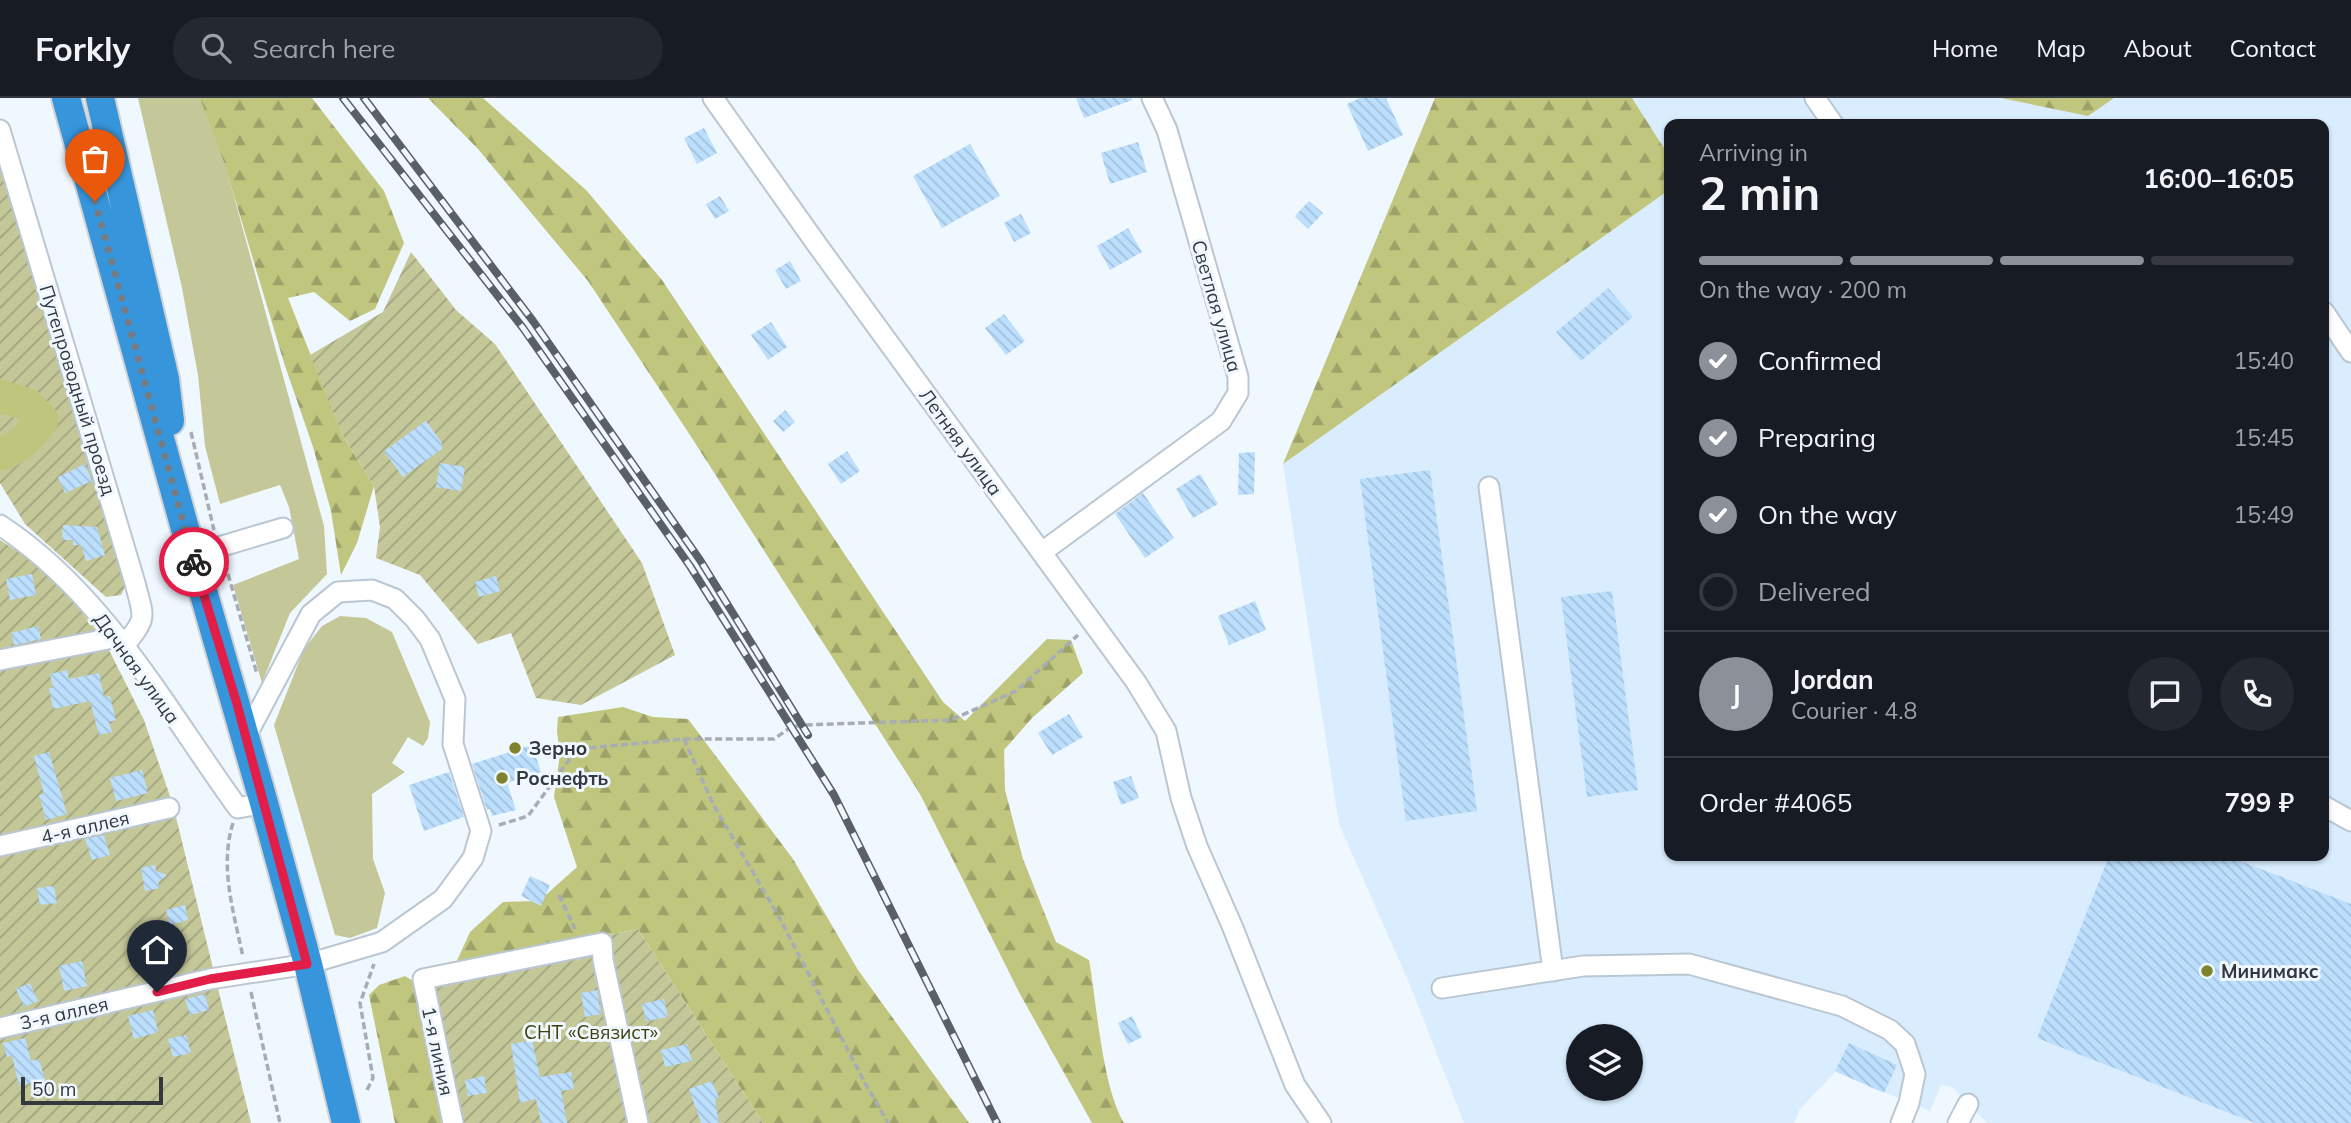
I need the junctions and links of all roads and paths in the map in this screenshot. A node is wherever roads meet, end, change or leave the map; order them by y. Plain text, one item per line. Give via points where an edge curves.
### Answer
1 (66, 98) edge
2 (100, 98) edge
3 (713, 98) edge
4 (1153, 98) edge
5 (1815, 98) edge
6 (1830, 119) edge
7 (0, 130) edge
8 (2329, 319) edge
9 (2351, 352) edge
10 (190, 428) dead end
11 (1489, 487) dead end
12 (184, 524) junction
13 (0, 525) edge
14 (284, 528) dead end
15 (205, 551) junction
16 (1042, 552) junction
17 (1092, 621) junction
18 (121, 641) junction
19 (0, 660) edge
20 (265, 700) junction
21 (246, 736) junction
22 (684, 739) junction
23 (264, 803) junction
24 (169, 808) dead end
25 (2329, 809) edge
26 (520, 818) dead end
27 (2351, 821) edge
28 (0, 846) edge
29 (559, 895) dead end
30 (382, 942) junction
31 (592, 945) junction
32 (307, 964) junction
33 (1553, 971) junction
34 (1442, 988) dead end
35 (0, 1028) edge
36 (367, 1090) dead end
37 (1968, 1104) dead end
38 (346, 1123) edge
39 (453, 1123) edge
40 (638, 1123) edge
41 (888, 1123) edge
42 (1321, 1123) edge
43 (1901, 1123) edge
44 (1958, 1123) edge

1 - 12 highway
2 - 12 highway via 165,379
3 - 16 street, Летняя улица
4 - 16 street, Светлая улица via 1167,130 1238,377 1238,393 1221,421
5 - 6 street
7 - 18 street, Путепроводный проезд via 142,612 142,624
8 - 9 street
10 - 15 path
11 - 33 street
12 - 15 highway
13 - 18 street, Дачная улица via 54,566
14 - 15 street
15 - 20 path via 226,566
15 - 21 highway
16 - 17 street, Летняя улица
17 - 22 path via 1016,691 951,720 802,725 774,739
17 - 42 street, Летняя улица via 1167,731 1181,798 1198,846 1296,1085
18 - 19 street
18 - 23 street, Дачная улица via 238,808
20 - 21 street, 3-я аллея
20 - 30 street, 3-я аллея via 311,614 338,592 372,590 395,599 430,639 455,699 453,744 481,831 473,858 443,899
21 - 23 highway
22 - 26 path via 577,749 528,816
22 - 41 path via 713,804 779,917
23 - 32 highway
24 - 28 street, 4-я аллея
25 - 27 street
29 - 31 path
30 - 32 street, 3-я аллея
30 - 36 path via 359,1003 373,1078
31 - 39 street, 1-я линия via 423,979
31 - 40 street
32 - 35 street, 3-я аллея via 210,979
32 - 38 highway
33 - 34 street
33 - 43 street via 1689,964 1842,1006 1890,1030 1905,1044 1915,1074
37 - 44 street

